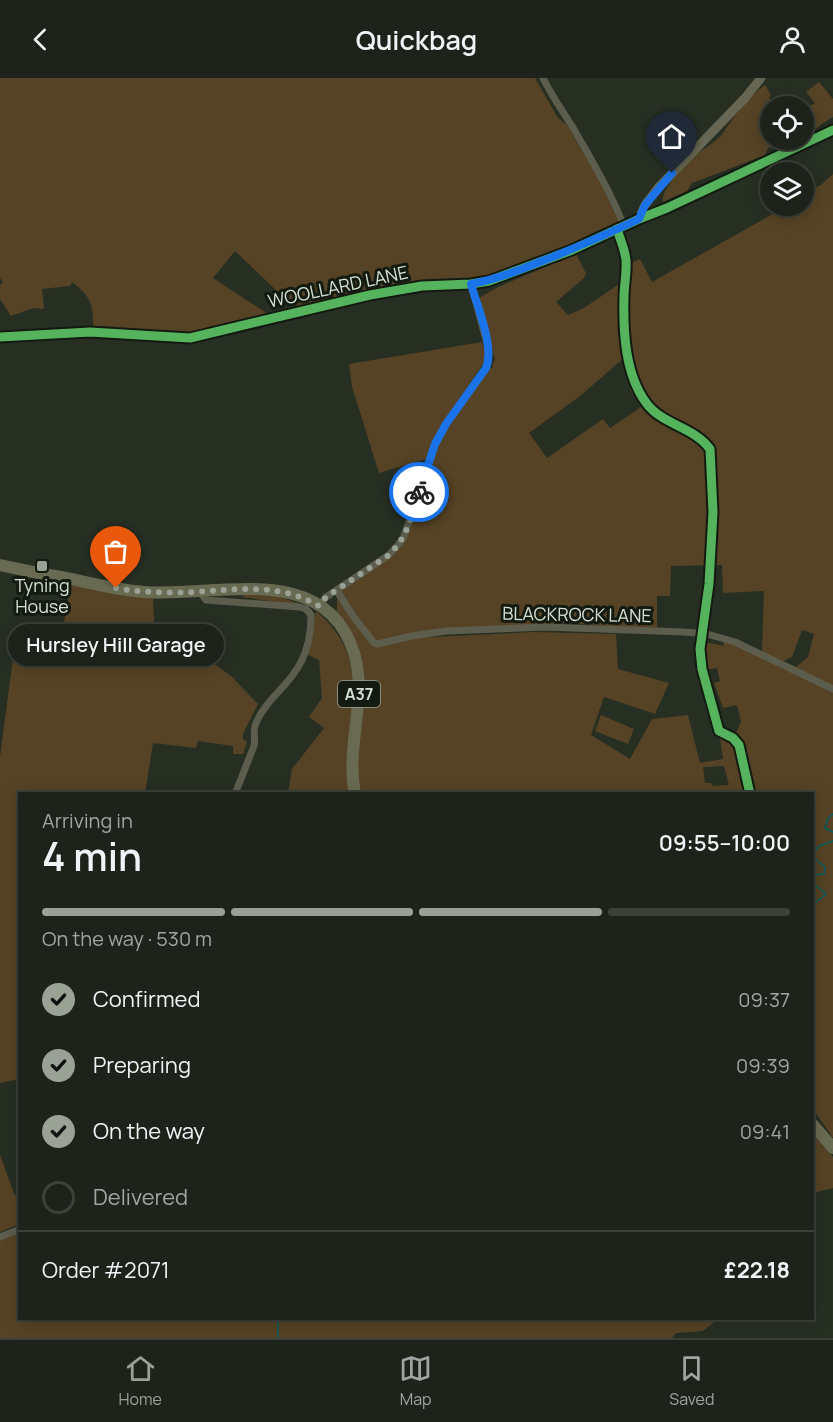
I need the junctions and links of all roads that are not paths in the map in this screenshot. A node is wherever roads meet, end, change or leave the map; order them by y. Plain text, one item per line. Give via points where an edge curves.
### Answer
1 (543, 78) edge
2 (761, 78) edge
3 (833, 130) edge
4 (639, 219) junction
5 (624, 226) junction
6 (471, 284) junction
7 (0, 337) edge
8 (0, 565) edge
9 (199, 591) junction
10 (337, 591) junction
11 (319, 606) junction
12 (833, 689) edge
13 (236, 792) edge
14 (355, 792) edge
15 (814, 1126) edge
16 (833, 1148) edge
17 (18, 1230) edge
18 (0, 1237) edge

1 - 5 street via 599,173
2 - 4 street via 658,188
3 - 4 street, WOOLLARD LANE
4 - 5 street, WOOLLARD LANE
5 - 6 street, WOOLLARD LANE via 514,272
6 - 7 street, WOOLLARD LANE via 422,286 370,295 190,338 90,332
6 - 10 street via 489,362 435,444 403,539 389,555
8 - 9 highway, A37 via 154,593
9 - 11 highway, A37 via 269,590
9 - 13 street via 206,600 300,608 311,615 302,662 257,721 254,746
10 - 11 street
10 - 12 street, BLACKROCK LANE via 378,644 446,631 545,627 701,633 735,642
11 - 14 highway, A37 via 342,628 356,660 359,690 352,759
15 - 16 highway
17 - 18 street

